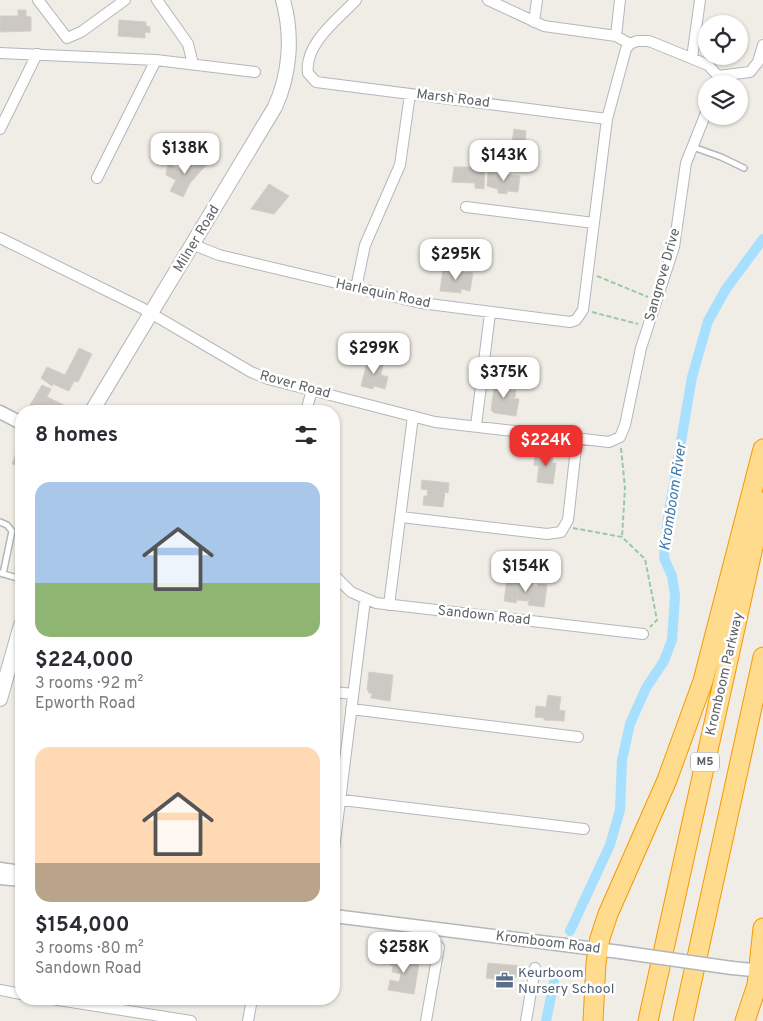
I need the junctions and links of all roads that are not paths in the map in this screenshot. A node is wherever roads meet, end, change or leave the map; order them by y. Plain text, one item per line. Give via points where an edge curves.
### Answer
1 (38, 0) edge
2 (125, 0) edge
3 (156, 0) edge
4 (283, 0) edge
5 (356, 0) edge
6 (488, 0) edge
7 (537, 0) edge
8 (620, 0) edge
9 (700, 0) edge
10 (534, 22) junction
11 (616, 36) junction
12 (67, 38) junction
13 (630, 44) junction
14 (763, 46) edge
15 (0, 53) edge
16 (37, 54) junction
17 (66, 55) junction
18 (692, 58) junction
19 (156, 60) junction
20 (193, 64) junction
21 (255, 72) dead end
22 (715, 75) edge
23 (738, 75) edge
24 (410, 94) junction
25 (607, 119) junction
26 (701, 125) edge
27 (0, 129) edge
28 (692, 147) junction
29 (744, 168) dead end
30 (97, 178) dead end
31 (466, 207) dead end
32 (594, 223) junction
33 (0, 238) edge
34 (194, 245) junction
35 (356, 288) junction
36 (490, 313) junction
37 (152, 314) junction
38 (312, 390) junction
39 (96, 405) edge
40 (308, 405) edge
41 (0, 412) edge
42 (413, 416) junction
43 (15, 420) edge
44 (476, 426) junction
45 (620, 437) joint
46 (577, 439) junction
47 (763, 449) edge
48 (763, 502) edge
49 (401, 516) junction
50 (0, 522) edge
51 (2, 573) edge
52 (15, 577) edge
53 (340, 581) edge
54 (365, 600) junction
55 (389, 606) junction
56 (643, 634) road end
57 (15, 638) edge
58 (763, 657) edge
59 (5, 661) edge
60 (340, 693) edge
61 (353, 694) junction
62 (0, 699) edge
63 (351, 709) junction
64 (578, 737) dead end
65 (340, 780) edge
66 (340, 799) edge
67 (584, 829) dead end
68 (0, 868) edge
69 (15, 871) edge
70 (0, 878) edge
71 (15, 879) edge
72 (340, 917) edge
73 (763, 928) edge
74 (439, 947) dead end
75 (590, 948) junction
76 (535, 968) dead end
77 (761, 971) edge
78 (0, 990) edge
79 (15, 993) edge
80 (90, 1005) edge
81 (251, 1005) edge
82 (191, 1021) edge
83 (248, 1021) edge
84 (426, 1021) edge
85 (526, 1021) edge
86 (593, 1021) edge
87 (648, 1021) edge
88 (683, 1021) edge
89 (744, 1021) edge

1 - 12 street
2 - 12 street via 81,32
3 - 20 street via 188,44
4 - 34 main road, Milner Road via 289,55 279,97
5 - 24 street, Marsh Road via 310,53 307,68 310,78 316,82
6 - 10 street
7 - 10 street
8 - 11 street
9 - 18 street
10 - 11 street via 552,28
11 - 13 street
12 - 17 street
13 - 18 street via 649,41
13 - 25 street via 624,55
14 - 23 street via 758,62 750,72
15 - 16 street
16 - 17 street
16 - 27 street
17 - 19 street
18 - 22 street via 708,64
19 - 20 street
19 - 30 street
20 - 21 street
24 - 25 street, Marsh Road
24 - 35 street via 400,165 365,245
25 - 32 street
26 - 28 street, Sangrove Drive
28 - 29 lane
28 - 45 street, Sangrove Drive via 684,172 676,239 641,348
31 - 32 street
32 - 36 street, Harlequin Road via 583,310 576,320 560,322
33 - 37 street, Rover Road
34 - 35 street, Harlequin Road via 219,255
34 - 37 main road, Milner Road
35 - 36 street, Harlequin Road via 421,303
36 - 44 street
37 - 38 street, Rover Road via 258,376
37 - 39 main road, Milner Road
38 - 40 street
38 - 42 street, Rover Road
41 - 43 street
42 - 44 street, Rover Road
42 - 49 street
44 - 46 street, Rover Road
45 - 46 street, Rover Road via 603,442
46 - 49 street via 566,527 561,532 547,534
47 - 75 highway via 703,681 667,780
48 - 87 highway, Kromboom Parkway / M5
49 - 55 street
50 - 51 lane via 7,524 12,531
51 - 52 lane
53 - 54 street, Sandown Road
54 - 55 street, Sandown Road
54 - 61 street
55 - 56 street, Sandown Road
57 - 59 main road
58 - 88 highway, M5
59 - 62 main road
60 - 61 street
61 - 63 street
63 - 64 street
63 - 65 street
66 - 67 street
68 - 69 street
70 - 71 street
72 - 75 street, Kromboom Road
73 - 77 highway
74 - 84 street
75 - 77 street, Kromboom Road, bridge
75 - 86 highway
76 - 85 street
77 - 89 highway
78 - 79 street
80 - 82 street
81 - 83 street

